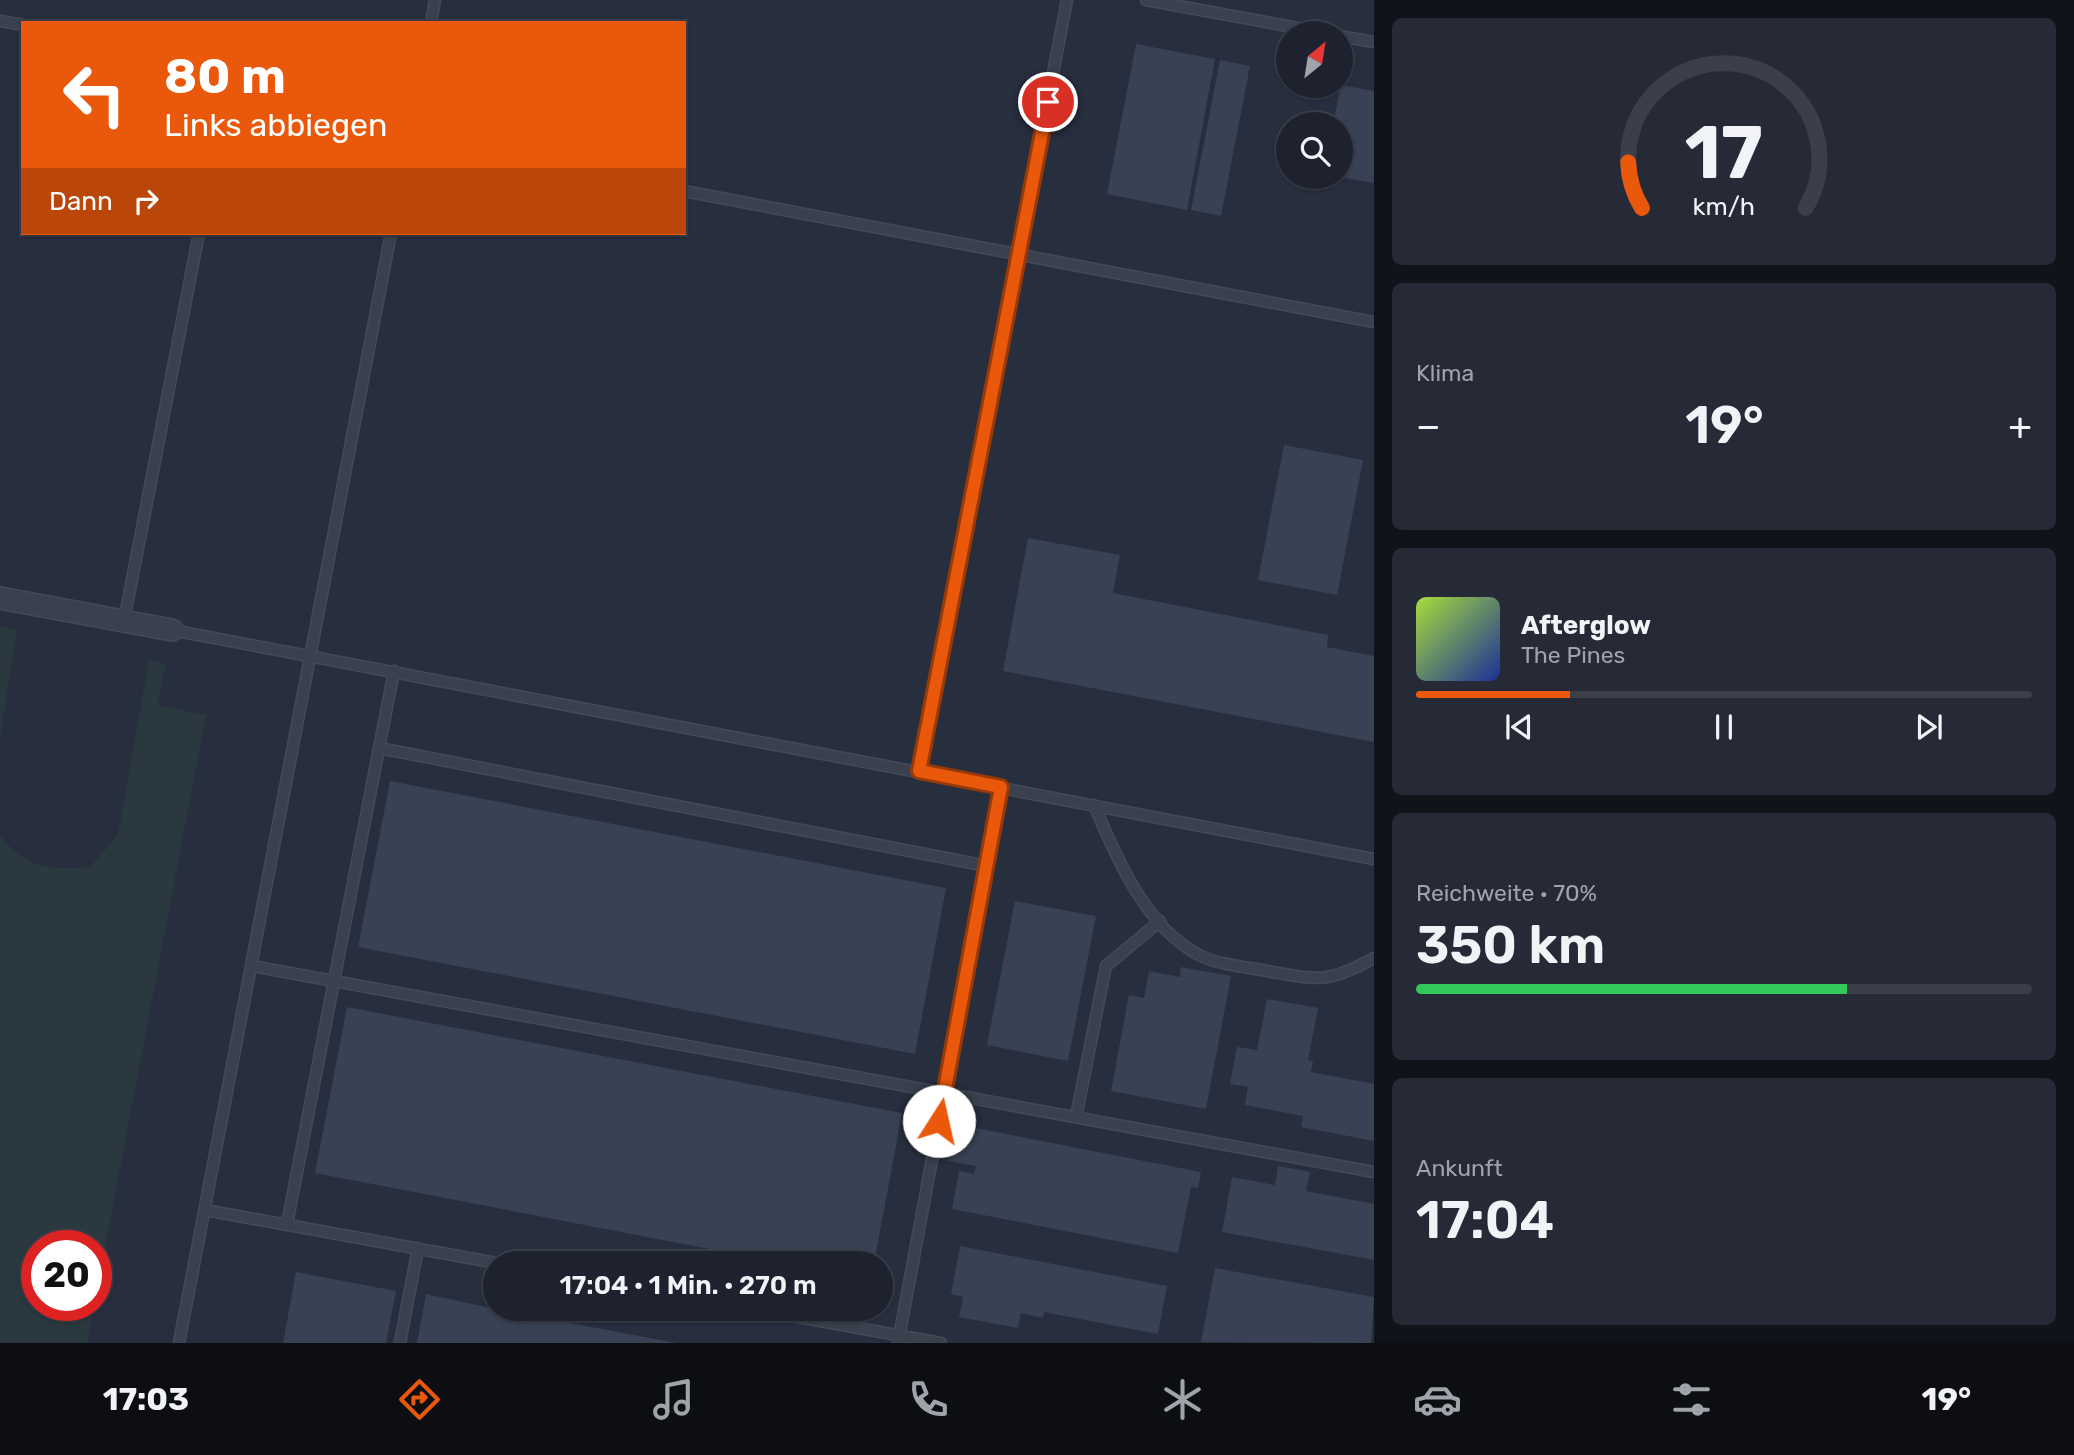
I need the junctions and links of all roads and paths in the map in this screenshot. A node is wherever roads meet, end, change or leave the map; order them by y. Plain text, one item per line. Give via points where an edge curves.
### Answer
1 (435, 0) edge
2 (1067, 0) edge
3 (1146, 0) edge
4 (0, 21) edge
5 (431, 21) edge
6 (1276, 24) edge
7 (21, 25) edge
8 (1353, 38) edge
9 (1374, 42) edge
10 (686, 191) edge
11 (200, 235) edge
12 (391, 235) edge
13 (1018, 254) junction
14 (1374, 322) edge
15 (0, 598) edge
16 (124, 621) junction
17 (172, 630) joint
18 (311, 655) junction
19 (394, 671) junction
20 (379, 748) junction
21 (919, 771) junction
22 (1001, 787) junction
23 (1094, 805) junction
24 (1374, 859) edge
25 (987, 866) junction
26 (1160, 921) junction
27 (1374, 958) edge
28 (252, 966) junction
29 (334, 980) junction
30 (944, 1094) junction
31 (1076, 1117) junction
32 (1374, 1172) edge
33 (205, 1210) junction
34 (287, 1224) junction
35 (418, 1248) junction
36 (483, 1260) edge
37 (812, 1321) edge
38 (899, 1339) edge
39 (179, 1343) edge
40 (400, 1343) edge
41 (941, 1343) edge

1 - 5 lane
2 - 13 lane
3 - 6 lane
4 - 7 lane
8 - 9 lane
10 - 13 lane
11 - 16 lane
12 - 18 lane
13 - 14 lane
13 - 21 lane
15 - 16 street
16 - 17 street
17 - 18 lane
18 - 19 lane
18 - 28 lane
19 - 20 lane
19 - 21 lane
20 - 25 lane
20 - 29 lane
21 - 22 lane
22 - 23 lane
22 - 25 lane
23 - 24 lane
23 - 26 lane via 1117,859
25 - 30 lane
26 - 27 lane via 1173,938 1201,956 1299,977 1342,976
26 - 31 lane via 1106,966
28 - 29 lane
28 - 33 lane
29 - 30 lane
29 - 34 lane
30 - 31 lane
30 - 38 lane
31 - 32 lane
33 - 34 lane
33 - 39 lane
34 - 35 lane
35 - 36 lane
35 - 40 lane
37 - 38 lane
38 - 41 lane

